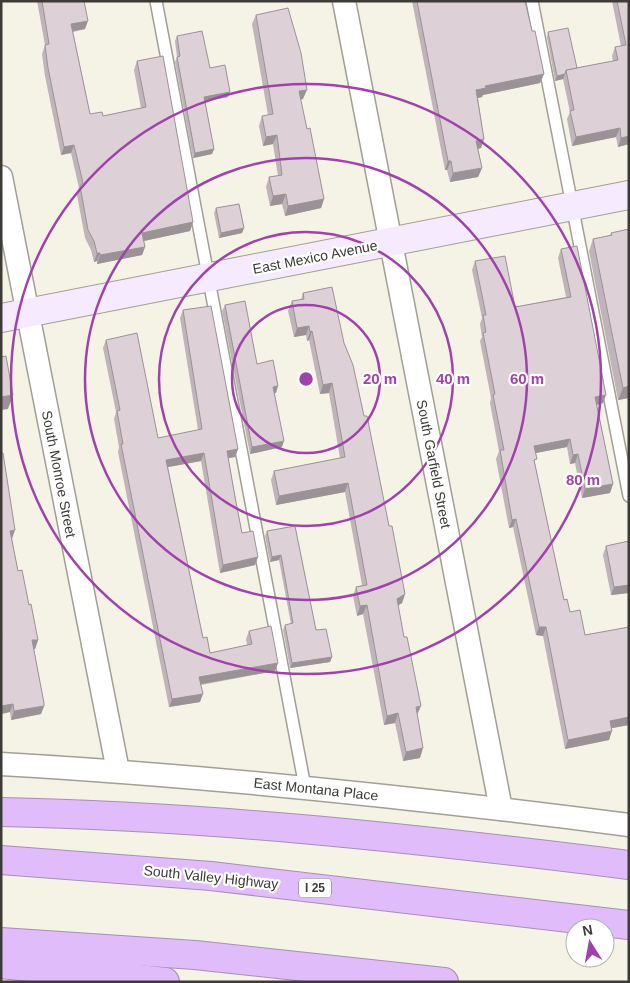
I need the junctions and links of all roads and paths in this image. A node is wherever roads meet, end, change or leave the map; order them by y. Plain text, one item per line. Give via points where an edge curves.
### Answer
1 (156, 1) edge
2 (344, 1) edge
3 (532, 1) edge
4 (1, 177) edge
5 (629, 195) edge
6 (570, 207) junction
7 (390, 243) junction
8 (209, 277) junction
9 (14, 315) edge
10 (629, 496) edge
11 (1, 764) edge
12 (118, 770) junction
13 (305, 787) junction
14 (501, 809) junction
15 (1, 812) edge
16 (629, 825) edge
17 (1, 860) edge
18 (629, 865) edge
19 (629, 925) edge
20 (1, 942) edge
21 (1, 964) edge
22 (165, 982) edge
23 (444, 982) edge

1 - 8 lane
2 - 7 street, South Garfield Street
3 - 6 lane
4 - 9 street, South Monroe Street
5 - 6 street, East Mexico Avenue
6 - 7 street, East Mexico Avenue
6 - 10 lane
7 - 8 street, East Mexico Avenue
7 - 14 street, South Garfield Street
8 - 9 street, East Mexico Avenue
8 - 13 lane
9 - 12 street, South Monroe Street
11 - 12 street, East Montana Place
12 - 13 street, East Montana Place
13 - 14 street, East Montana Place
14 - 16 street, East Montana Place
15 - 18 highway via 259,825
17 - 19 highway, South Valley Highway / I 25 via 211,876
20 - 23 highway via 196,955
21 - 22 highway

